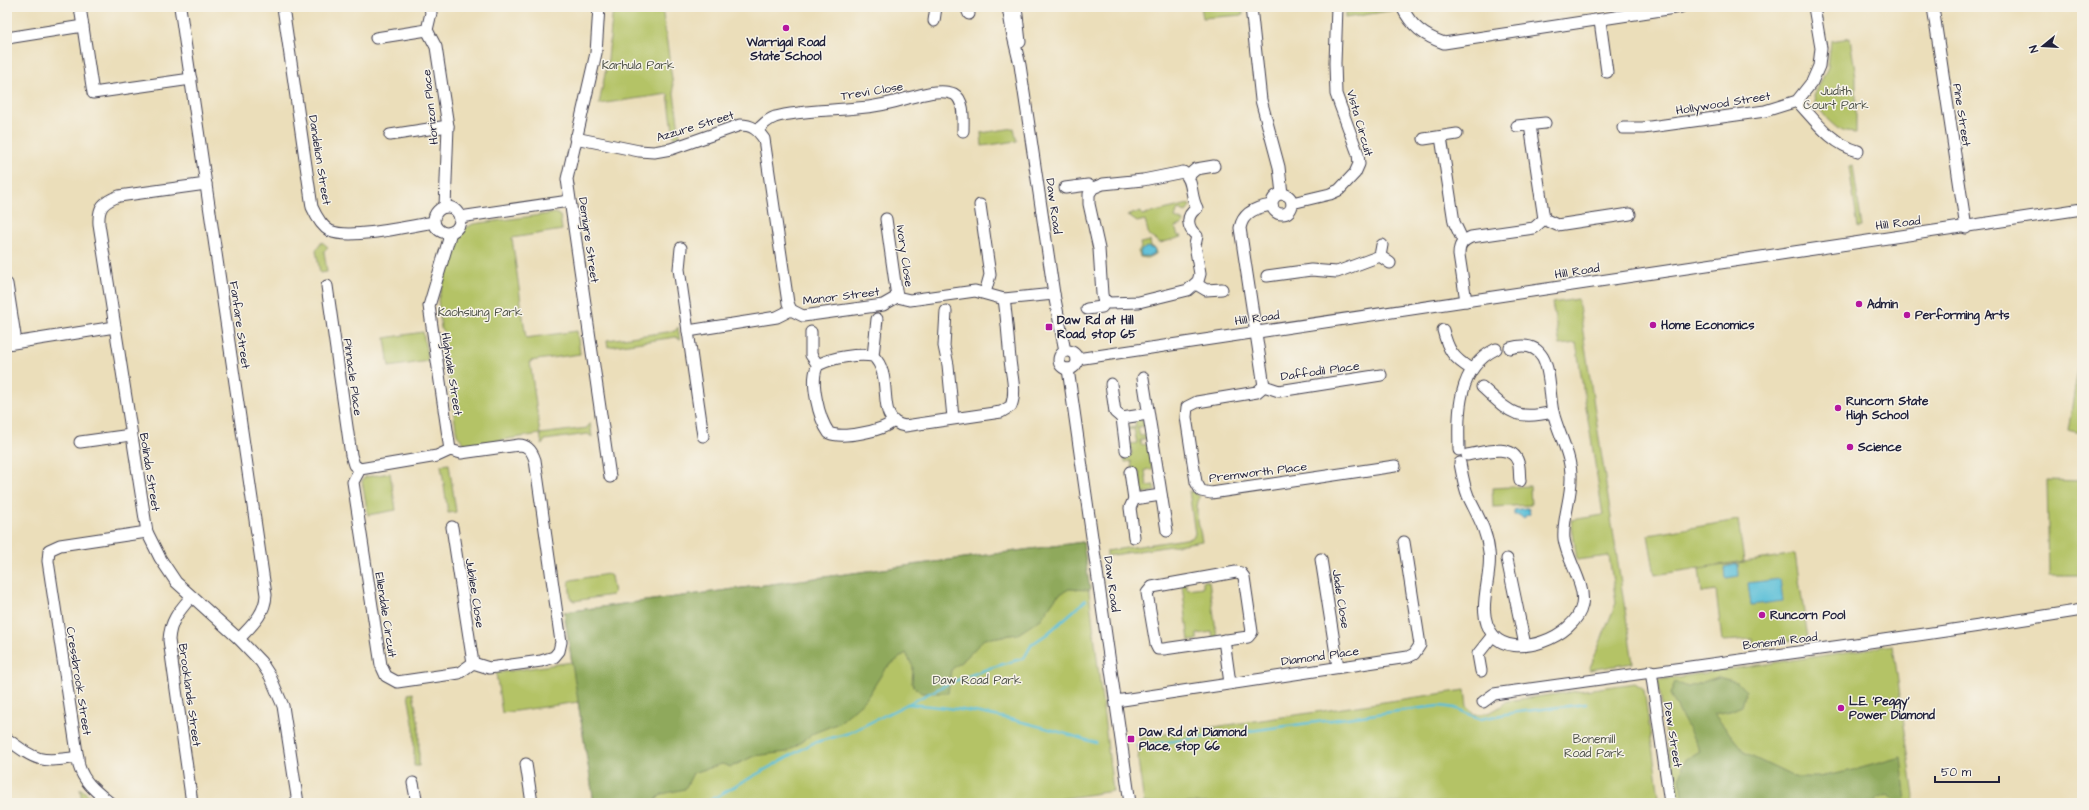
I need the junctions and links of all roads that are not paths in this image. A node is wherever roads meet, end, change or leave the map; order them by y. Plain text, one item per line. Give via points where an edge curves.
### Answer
1 (80, 7) edge
2 (180, 7) edge
3 (283, 7) edge
4 (430, 7) edge
5 (599, 7) edge
6 (936, 7) edge
7 (1008, 7) edge
8 (1016, 7) edge
9 (1251, 7) edge
10 (1337, 7) edge
11 (1402, 7) edge
12 (1681, 7) edge
13 (1814, 7) edge
14 (1933, 7) edge
15 (934, 21) dead end
16 (1600, 21) junction
17 (83, 26) junction
18 (427, 30) junction
19 (7, 38) edge
20 (376, 38) dead end
21 (1020, 65) junction
22 (1607, 72) dead end
23 (191, 79) junction
24 (1797, 101) junction
25 (1545, 123) dead end
26 (1530, 125) junction
27 (448, 126) junction
28 (1517, 126) dead end
29 (1623, 128) dead end
30 (758, 130) junction
31 (963, 131) dead end
32 (1457, 134) dead end
33 (390, 135) dead end
34 (1441, 137) junction
35 (576, 138) junction
36 (1424, 138) dead end
37 (1858, 151) dead end
38 (1214, 166) dead end
39 (1188, 176) junction
40 (206, 184) junction
41 (1064, 188) dead end
42 (1093, 188) junction
43 (1282, 194) junction
44 (569, 201) junction
45 (1292, 203) junction
46 (980, 205) dead end
47 (1272, 205) junction
48 (445, 207) junction
49 (2082, 209) edge
50 (1630, 214) dead end
51 (460, 217) junction
52 (886, 219) dead end
53 (1544, 219) junction
54 (434, 222) junction
55 (1966, 228) junction
56 (451, 232) junction
57 (1463, 241) junction
58 (1382, 244) dead end
59 (681, 248) dead end
60 (1380, 256) junction
61 (1390, 263) dead end
62 (1267, 276) dead end
63 (7, 284) edge
64 (1196, 284) junction
65 (327, 286) dead end
66 (1222, 289) dead end
67 (986, 293) junction
68 (1054, 294) junction
69 (898, 297) junction
70 (1004, 299) junction
71 (1106, 301) junction
72 (1466, 301) junction
73 (1087, 309) dead end
74 (791, 310) junction
75 (946, 311) dead end
76 (877, 319) dead end
77 (115, 327) junction
78 (1443, 330) dead end
79 (688, 331) junction
80 (811, 332) dead end
81 (1256, 332) junction
82 (12, 343) edge
83 (1510, 348) dead end
84 (1496, 349) dead end
85 (1065, 351) junction
86 (873, 356) junction
87 (1077, 359) junction
88 (818, 365) junction
89 (1068, 369) junction
90 (1471, 369) junction
91 (1381, 375) dead end
92 (1142, 378) dead end
93 (1111, 384) dead end
94 (1264, 386) junction
95 (1481, 388) dead end
96 (1553, 412) junction
97 (1148, 414) junction
98 (953, 418) junction
99 (1122, 418) junction
100 (892, 422) junction
101 (131, 435) junction
102 (703, 436) dead end
103 (80, 442) dead end
104 (450, 450) junction
105 (1126, 450) dead end
106 (1462, 456) junction
107 (1395, 466) dead end
108 (360, 469) junction
109 (1130, 472) dead end
110 (610, 477) dead end
111 (1520, 481) dead end
112 (1161, 495) junction
113 (1134, 499) junction
114 (452, 527) dead end
115 (1167, 531) dead end
116 (147, 532) junction
117 (1134, 537) dead end
118 (1404, 542) dead end
119 (1322, 558) dead end
120 (1507, 559) dead end
121 (190, 596) junction
122 (2082, 610) edge
123 (1493, 635) junction
124 (239, 638) junction
125 (1224, 640) junction
126 (1525, 645) junction
127 (473, 663) junction
128 (1338, 667) junction
129 (1481, 671) dead end
130 (1651, 671) junction
131 (1230, 683) junction
132 (1116, 701) junction
133 (1483, 702) dead end
134 (7, 739) edge
135 (78, 757) junction
136 (526, 764) dead end
137 (413, 783) dead end
138 (110, 803) edge
139 (192, 803) edge
140 (298, 803) edge
141 (417, 803) edge
142 (532, 803) edge
143 (1130, 803) edge
144 (1670, 803) edge

1 - 17 street
2 - 23 street, Fanfare Street
3 - 54 street, Dandelion Street via 312,207 319,221 331,231 351,235
4 - 18 street
5 - 35 street, Demigre Street via 596,53
6 - 15 street
7 - 21 street, Daw Road
8 - 21 street, Daw Road
9 - 43 street via 1260,92 1279,167
10 - 45 street, Vista Circuit via 1336,94 1358,154 1359,164 1355,173 1339,190
11 - 16 street via 1415,28 1427,37 1444,43
12 - 16 street
13 - 24 street via 1821,48 1819,66 1812,82
14 - 55 street, Pine Street
16 - 22 street
17 - 19 street
17 - 23 street via 93,93
18 - 20 street
18 - 27 street, Horizon Place via 436,47
21 - 68 street, Daw Road
23 - 40 street, Fanfare Street
24 - 29 street, Hollywood Street via 1764,111 1643,128
24 - 37 street via 1832,138 1847,148
25 - 26 street
26 - 28 street
26 - 53 street
27 - 33 street
27 - 48 street, Horizon Place
30 - 31 street, Trevi Close via 765,122 775,118 805,112 859,108 944,92 954,94 958,98 962,109
30 - 35 street, Azzure Street via 749,125 740,125 671,149 654,152
30 - 74 street via 764,139 788,304
32 - 34 street
34 - 36 street
34 - 57 street via 1454,222
35 - 44 street, Demigre Street via 567,179
38 - 39 street via 1196,169
39 - 42 street via 1183,172 1177,172 1143,180 1103,184
39 - 64 street via 1193,202 1197,208 1193,210 1188,222 1190,230 1196,236 1200,274
40 - 77 street, Bolinda Street via 119,196 101,205 98,213 99,224
40 - 124 street, Fanfare Street via 266,595 261,615
41 - 42 street via 1088,185
42 - 71 street via 1089,194 1089,204 1099,249 1102,294
43 - 45 street via 1290,197
43 - 47 street via 1273,198
44 - 51 street
44 - 110 street, Demigre Street
45 - 47 street via 1291,210 1282,214 1274,211
46 - 67 street via 990,275
47 - 81 street via 1250,212 1241,222 1240,228
48 - 51 street via 455,210
48 - 54 street via 437,212
49 - 55 street, Hill Road
50 - 53 street via 1557,225
51 - 56 street via 459,225
52 - 69 street, Ivory Close
53 - 57 street via 1534,228 1471,237
54 - 56 street via 440,231
55 - 72 street, Hill Road via 1854,242
56 - 104 street, Highvale Street via 429,306
57 - 72 street via 1459,247 1459,255
58 - 60 street
59 - 79 street via 680,269
60 - 61 street
60 - 62 street via 1337,272 1311,270
63 - 82 street
64 - 66 street via 1206,290
64 - 71 street via 1188,290 1139,302
65 - 108 street, Pinnacle Place via 351,455 354,465
67 - 69 street, Manor Street via 975,291 910,300
67 - 70 street, Manor Street
68 - 70 street, Manor Street
68 - 85 street, Daw Road
69 - 74 street, Manor Street via 882,305 802,316
70 - 98 street via 1009,329 1013,390 1011,406 1001,412
71 - 73 street via 1102,306
72 - 81 street, Hill Road
74 - 79 street, Manor Street via 777,318
75 - 98 street via 944,346
76 - 86 street
77 - 82 street
77 - 101 street, Bolinda Street
78 - 90 street via 1447,345 1457,360
79 - 102 street
80 - 88 street via 810,355
81 - 87 street, Hill Road
81 - 94 street
83 - 96 street via 1528,346 1538,352 1547,363
84 - 90 street via 1483,355
85 - 87 street via 1073,352
85 - 89 street, Daw Road via 1060,354 1058,360 1060,365
86 - 88 street via 851,357
86 - 100 street via 883,368 888,414
87 - 89 street via 1073,367
88 - 100 street via 814,374 814,388 829,433 839,435 881,429
89 - 132 street, Daw Road
90 - 106 street via 1460,407
91 - 94 street, Daffodil Place via 1279,391
92 - 97 street
93 - 99 street via 1115,412
94 - 107 street, Premworth Place via 1257,392 1197,402 1188,407 1186,417 1196,482 1201,491 1211,493
95 - 96 street via 1515,415 1528,417
96 - 126 street via 1571,475 1564,538 1570,564 1579,581 1582,606 1566,630 1552,639
97 - 99 street
97 - 112 street
98 - 100 street via 905,426
99 - 105 street
101 - 103 street
101 - 116 street, Bolinda Street
104 - 108 street via 437,456
104 - 127 street via 461,453 524,445 534,455 561,642 559,652 554,657 489,668
106 - 111 street via 1500,450 1512,454 1518,462
106 - 123 street via 1468,495 1486,532 1490,553 1484,601 1486,620
108 - 127 street, Ellendale Circuit via 353,482 381,665 386,676 397,682 410,681 459,673
109 - 113 street
112 - 113 street
112 - 115 street
113 - 117 street via 1130,508
114 - 127 street, Jubilee Close
116 - 121 street, Bolinda Street via 168,571
116 - 135 street, Cressbrook Street via 60,545 49,550 48,561
118 - 128 street, Diamond Place via 1420,645 1414,654 1408,656
119 - 128 street, Jade Close
120 - 126 street
121 - 124 street, Bolinda Street
121 - 139 street, Brooklands Street via 173,619 169,629 169,640
122 - 130 street, Bonemill Road via 1881,641
123 - 126 street via 1507,644
123 - 129 street via 1478,654
124 - 140 street, Bolinda Street via 261,662 277,688 283,706
125 - 125 street via 1158,649 1147,593 1152,587 1241,573 1244,577 1252,632 1248,637
125 - 131 street
128 - 131 street, Diamond Place
130 - 133 street, Bonemill Road via 1494,694
130 - 144 street, Dew Street
131 - 132 street, Diamond Place
132 - 143 street, Daw Road
134 - 135 street via 27,754 40,759
135 - 138 street, Cressbrook Street via 82,775 91,787
136 - 142 street
137 - 141 street

